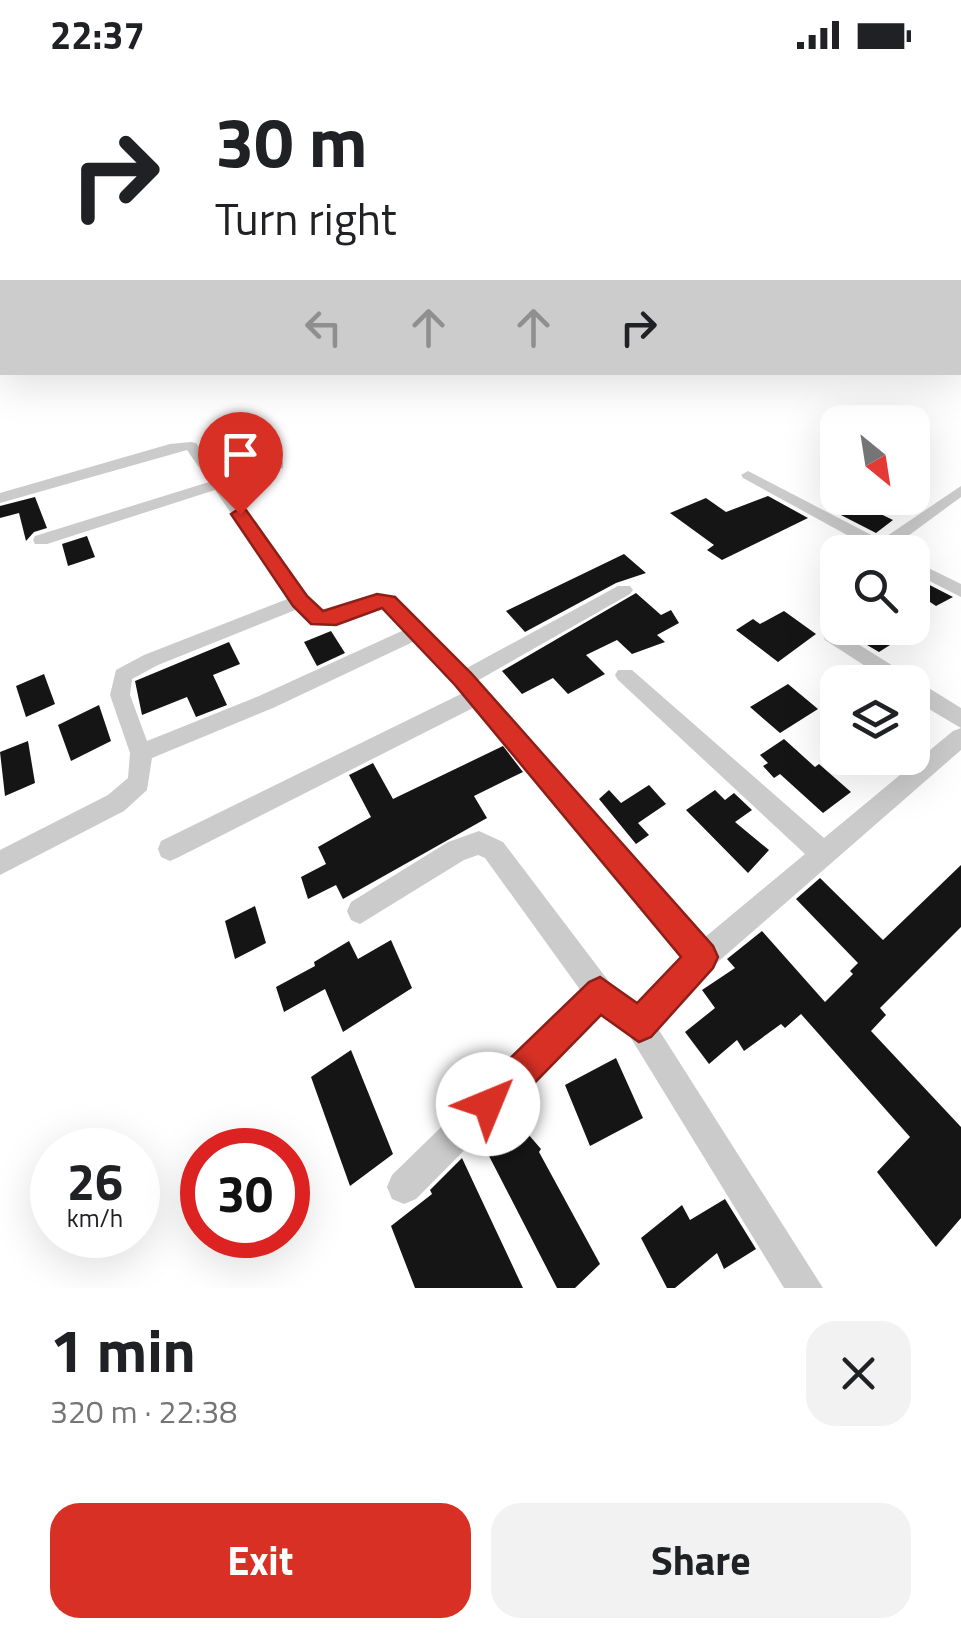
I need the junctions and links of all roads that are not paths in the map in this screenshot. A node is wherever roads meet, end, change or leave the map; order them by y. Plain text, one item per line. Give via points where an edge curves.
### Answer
1 (278, 465) dead end
2 (748, 474) dead end
3 (220, 485) junction
4 (961, 490) edge
5 (0, 498) edge
6 (858, 535) edge
7 (904, 535) edge
8 (41, 540) dead end
9 (930, 575) edge
10 (624, 590) dead end
11 (961, 591) edge
12 (300, 601) junction
13 (418, 632) junction
14 (847, 645) edge
15 (878, 665) edge
16 (625, 675) dead end
17 (470, 688) junction
18 (930, 699) edge
19 (961, 719) edge
20 (961, 737) edge
21 (141, 753) junction
22 (170, 849) dead end
23 (822, 852) junction
24 (0, 863) edge
25 (360, 910) dead end
26 (702, 957) junction
27 (600, 993) junction
28 (639, 1025) junction
29 (404, 1188) dead end
30 (805, 1288) edge

1 - 3 street
2 - 6 street
3 - 5 street via 195,450 183,446
3 - 8 street
3 - 12 street
4 - 7 street
9 - 11 street
10 - 17 street
12 - 13 street via 327,620 383,600
12 - 21 street via 123,675 120,696
13 - 17 street
13 - 21 street
14 - 15 street
16 - 23 street
17 - 22 street
17 - 26 street
18 - 19 street
20 - 23 street
21 - 24 street via 139,783 116,803
23 - 26 street
25 - 27 street via 478,843 494,850
26 - 28 street
27 - 28 street
27 - 29 street
28 - 30 street

